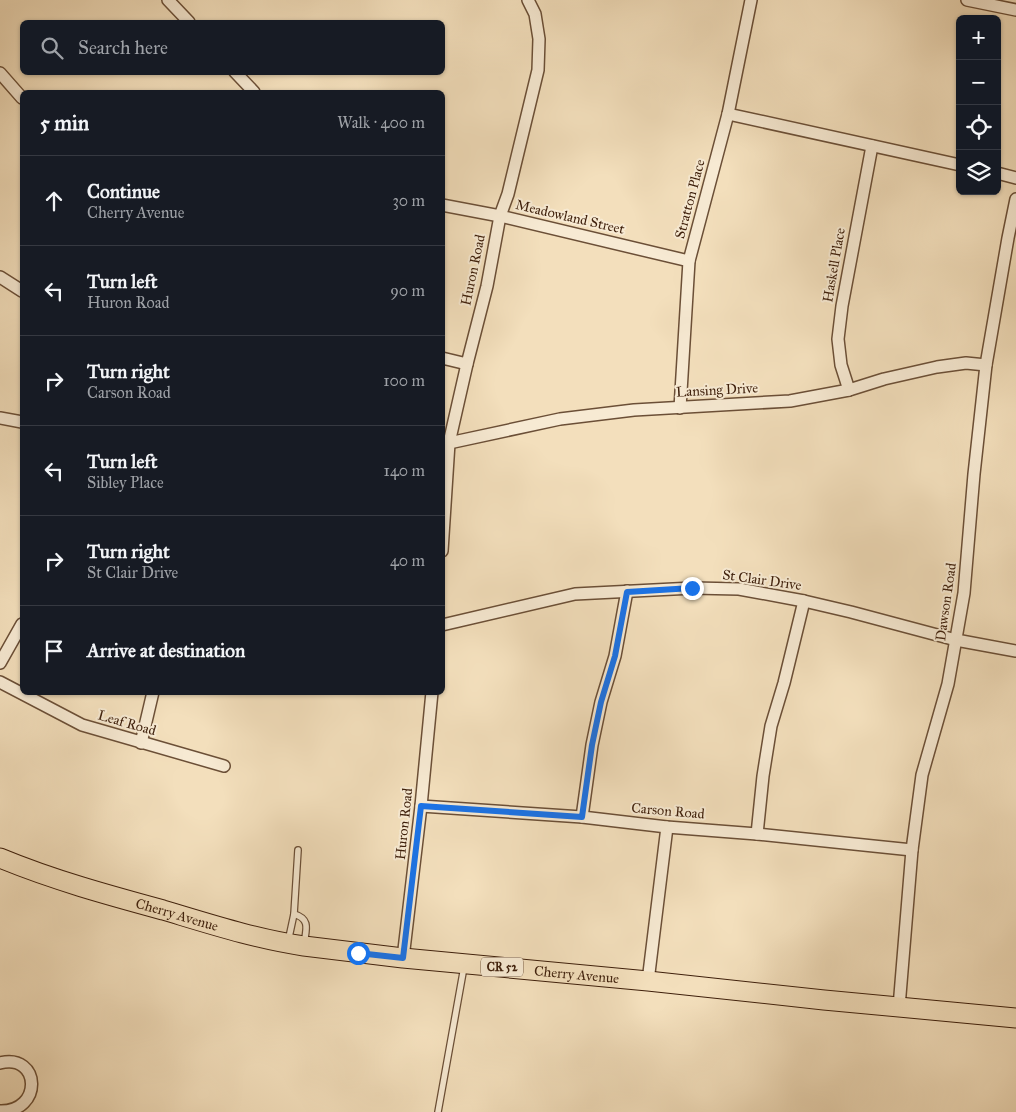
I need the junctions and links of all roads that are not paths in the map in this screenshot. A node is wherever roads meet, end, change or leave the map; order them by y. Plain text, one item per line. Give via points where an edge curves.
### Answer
1 (168, 0) edge
2 (528, 0) edge
3 (751, 0) edge
4 (967, 0) edge
5 (1016, 10) edge
6 (187, 20) edge
7 (0, 73) edge
8 (238, 75) edge
9 (252, 90) edge
10 (20, 96) edge
11 (728, 114) junction
12 (872, 146) junction
13 (956, 164) edge
14 (1001, 174) edge
15 (1016, 178) edge
16 (1016, 199) edge
17 (445, 206) edge
18 (500, 216) junction
19 (689, 261) junction
20 (0, 277) edge
21 (20, 290) edge
22 (445, 359) edge
23 (467, 364) junction
24 (986, 365) junction
25 (848, 390) junction
26 (680, 408) junction
27 (0, 418) edge
28 (20, 422) edge
29 (449, 443) junction
30 (445, 505) edge
31 (627, 592) junction
32 (804, 601) junction
33 (445, 624) edge
34 (20, 628) edge
35 (956, 640) junction
36 (1016, 651) edge
37 (0, 664) edge
38 (0, 682) edge
39 (20, 692) edge
40 (25, 695) edge
41 (152, 695) edge
42 (432, 695) edge
43 (141, 743) junction
44 (224, 766) dead end
45 (421, 806) junction
46 (582, 817) junction
47 (667, 827) junction
48 (757, 834) junction
49 (298, 850) dead end
50 (912, 850) junction
51 (0, 858) edge
52 (294, 914) junction
53 (296, 945) junction
54 (403, 958) junction
55 (465, 964) junction
56 (648, 981) junction
57 (899, 1007) junction
58 (1016, 1018) edge
59 (0, 1063) edge
60 (0, 1111) edge
61 (10, 1112) edge
62 (438, 1112) edge

1 - 6 street
2 - 18 street, Huron Road via 536,14 540,39 538,70
3 - 11 street, Stratton Place
4 - 5 street
7 - 10 street
8 - 9 street
11 - 12 street
11 - 19 street, Stratton Place
12 - 13 street
12 - 25 street, Haskell Place via 838,339
14 - 15 street
16 - 24 street, Dawson Road
17 - 18 street, Meadowland Street
18 - 19 street, Meadowland Street
18 - 23 street, Huron Road via 487,286
19 - 26 street, Stratton Place
20 - 21 street
22 - 23 street
23 - 29 street, Huron Road
24 - 25 street, Lansing Drive via 966,363 938,367 884,378
24 - 35 street, Dawson Road via 964,593
25 - 26 street, Lansing Drive via 790,401
26 - 29 street, Lansing Drive via 560,419
27 - 28 street
29 - 30 street, Huron Road
31 - 32 street, St Clair Drive via 739,589
31 - 33 street, St Clair Drive via 575,594
31 - 46 street via 615,656 592,745
32 - 35 street, St Clair Drive
32 - 48 street via 796,640 770,726
34 - 37 street
35 - 36 street, St Clair Drive
35 - 50 street, Dawson Road via 948,684 922,775
38 - 39 street, Leaf Road
40 - 43 street, Leaf Road via 82,725
41 - 43 street
42 - 45 street, Huron Road
43 - 44 street, Leaf Road
45 - 46 street, Carson Road
45 - 54 street, Huron Road
46 - 47 street, Carson Road
47 - 48 street, Carson Road
47 - 56 street
48 - 50 street, Carson Road
49 - 52 lane
50 - 57 street, Dawson Road
51 - 53 main road, Cherry Avenue / CR 52 via 71,884
52 - 53 lane
52 - 53 lane via 302,917 306,924
53 - 54 main road, Cherry Avenue / CR 52
54 - 55 main road, Cherry Avenue / CR 52
55 - 56 main road, Cherry Avenue / CR 52
55 - 62 lane
56 - 57 main road, Cherry Avenue / CR 52
57 - 58 main road, Cherry Avenue / CR 52
59 - 61 street via 19,1064 26,1070 32,1085 29,1100 18,1110
60 - 61 street

